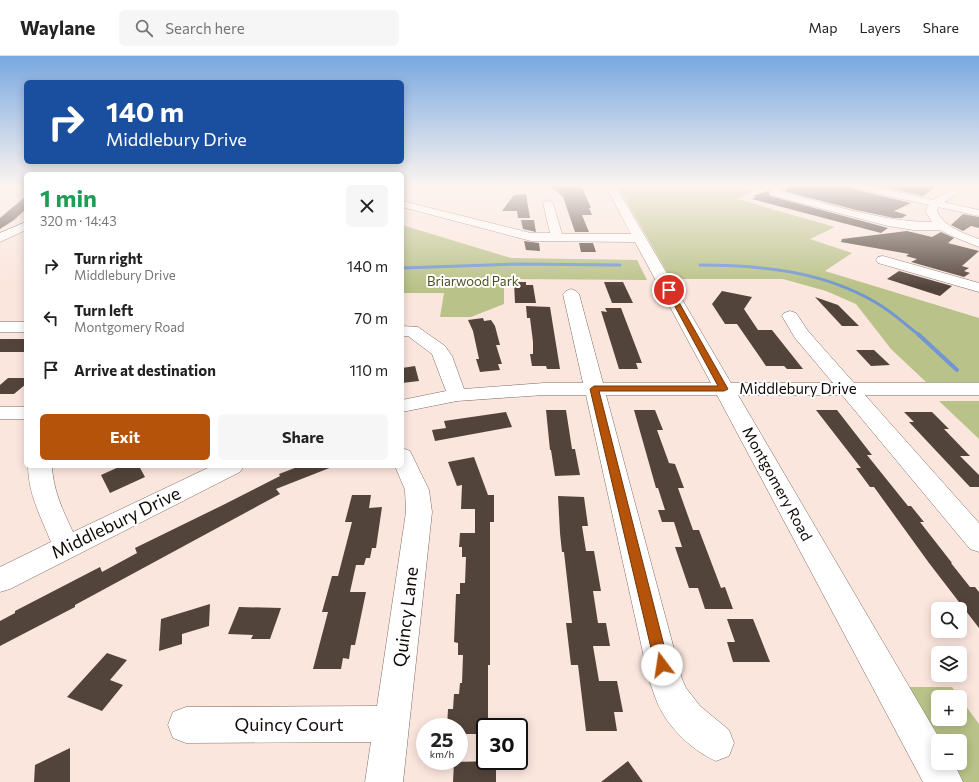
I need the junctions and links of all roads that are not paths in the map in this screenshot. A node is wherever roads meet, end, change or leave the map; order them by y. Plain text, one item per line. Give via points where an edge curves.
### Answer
1 (461, 219) edge
2 (552, 219) edge
3 (629, 219) edge
4 (876, 219) edge
5 (937, 219) edge
6 (944, 226) junction
7 (24, 227) edge
8 (0, 238) edge
9 (557, 238) junction
10 (640, 238) junction
11 (979, 242) edge
12 (883, 260) dead end
13 (979, 288) edge
14 (571, 294) dead end
15 (790, 316) dead end
16 (0, 327) edge
17 (24, 327) edge
18 (404, 331) edge
19 (594, 389) junction
20 (724, 389) junction
21 (848, 389) junction
22 (979, 389) edge
23 (457, 395) junction
24 (404, 406) edge
25 (0, 413) edge
26 (24, 413) edge
27 (404, 461) edge
28 (40, 468) edge
29 (228, 468) edge
30 (979, 541) edge
31 (66, 547) junction
32 (0, 580) edge
33 (392, 724) junction
34 (186, 725) dead end
35 (716, 743) dead end
36 (384, 782) edge
37 (944, 782) edge

1 - 9 street via 524,236
2 - 9 street
3 - 10 street, Montgomery Road
4 - 6 street via 914,226
5 - 6 street
6 - 11 street
7 - 8 street
9 - 10 street
10 - 20 street, Montgomery Road
12 - 13 street
14 - 19 street
15 - 21 street via 801,334
16 - 17 street
18 - 23 street via 412,331 439,350
19 - 20 street, Middlebury Drive
19 - 23 street, Middlebury Drive via 544,389
19 - 35 street via 666,680 674,700 688,718
20 - 21 street, Middlebury Drive
20 - 37 street, Montgomery Road
21 - 22 street, Middlebury Drive
21 - 30 street
23 - 24 street, Middlebury Drive
25 - 26 street
27 - 33 street, Quincy Lane via 417,490 420,512
28 - 31 street via 46,497
29 - 31 street, Middlebury Drive
31 - 32 street, Middlebury Drive
33 - 34 street, Quincy Court
33 - 36 street, Quincy Lane

